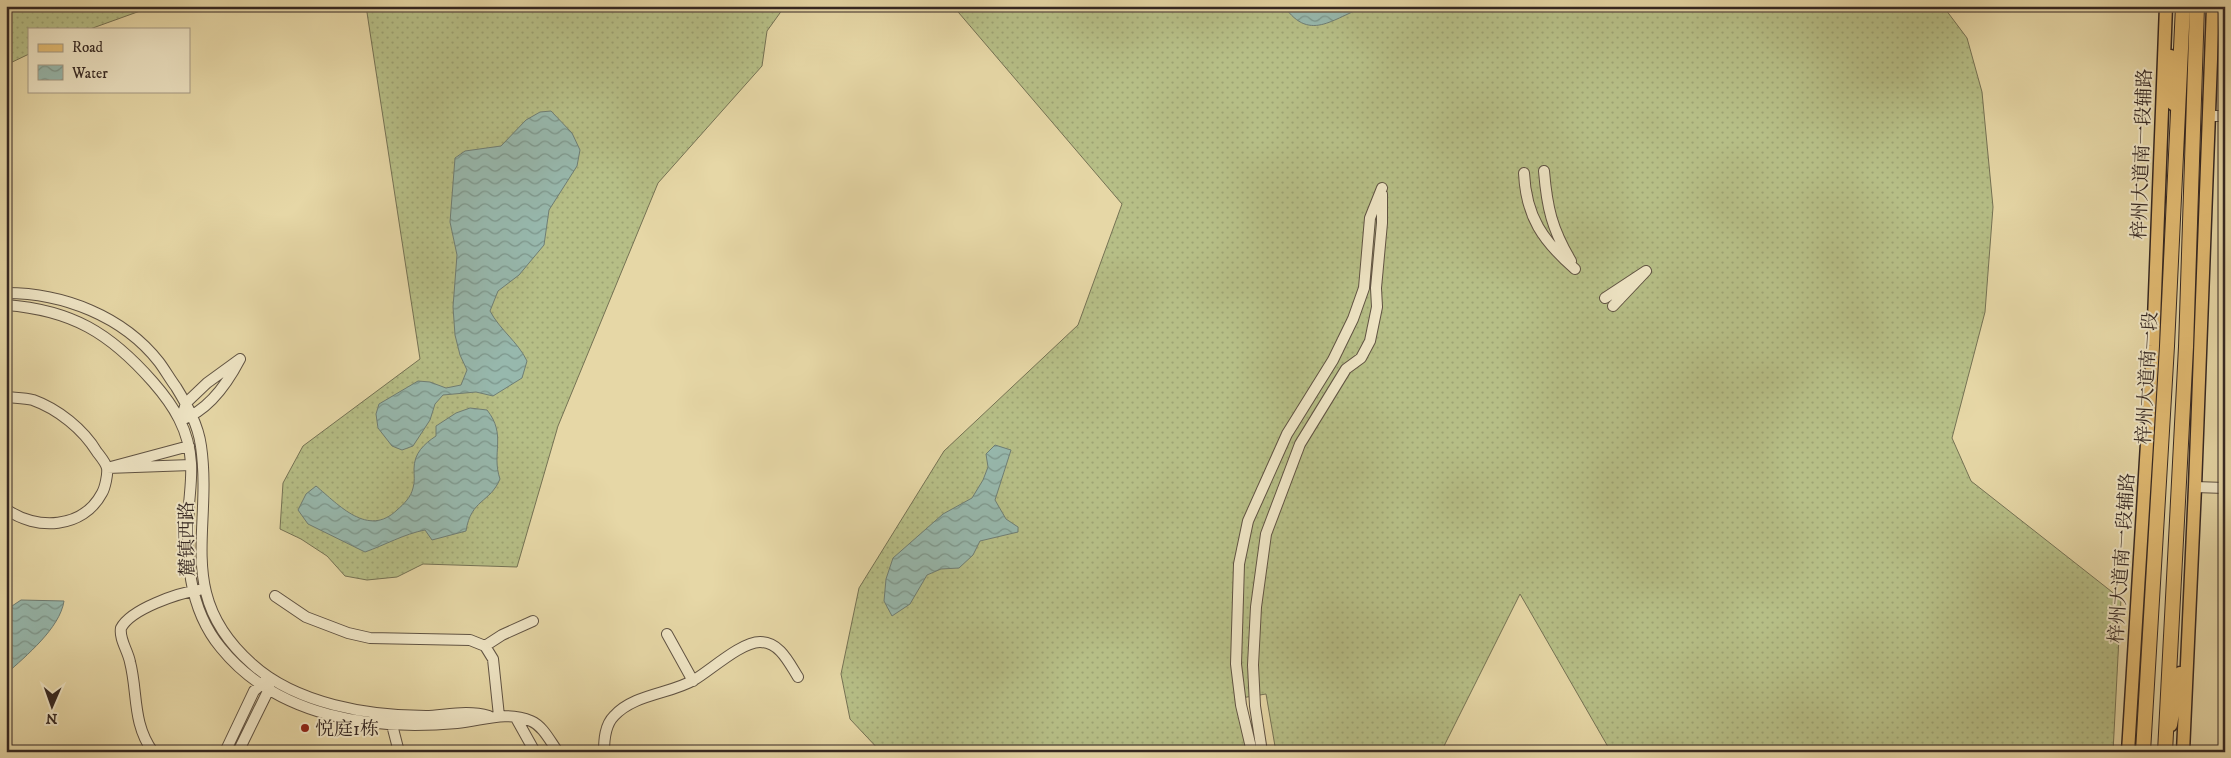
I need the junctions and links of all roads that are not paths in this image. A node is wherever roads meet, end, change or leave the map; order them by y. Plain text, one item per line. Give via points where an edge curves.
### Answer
1 (2166, 6) edge
2 (2174, 6) edge
3 (2183, 6) edge
4 (2197, 6) edge
5 (2213, 6) edge
6 (2209, 116) junction
7 (2225, 116) edge
8 (2174, 163) junction
9 (1544, 170) dead end
10 (1524, 173) dead end
11 (2190, 255) junction
12 (6, 293) edge
13 (1604, 298) dead end
14 (2201, 300) junction
15 (6, 305) edge
16 (1613, 306) dead end
17 (6, 397) edge
18 (186, 403) junction
19 (192, 416) junction
20 (181, 420) junction
21 (189, 446) junction
22 (191, 465) junction
23 (107, 468) junction
24 (2195, 487) junction
25 (2225, 488) edge
26 (6, 509) edge
27 (205, 589) junction
28 (192, 591) junction
29 (274, 596) dead end
30 (2190, 611) junction
31 (533, 621) dead end
32 (666, 634) dead end
33 (485, 646) junction
34 (798, 677) dead end
35 (270, 678) junction
36 (693, 681) junction
37 (264, 687) junction
38 (390, 715) junction
39 (495, 716) junction
40 (516, 718) junction
41 (392, 726) junction
42 (1256, 748) edge
43 (153, 752) edge
44 (225, 752) edge
45 (238, 752) edge
46 (399, 752) edge
47 (535, 752) edge
48 (558, 752) edge
49 (604, 752) edge
50 (2128, 752) edge
51 (2144, 752) edge
52 (2166, 752) edge
53 (2182, 752) edge

1 - 50 main road, 梓州大道南一段辅路 via 2153,346
2 - 8 main road via 2171,54
3 - 8 highway, 梓州大道南一段
4 - 11 highway, 梓州大道南一段
5 - 6 main road
6 - 7 street
6 - 14 main road
8 - 51 highway, 梓州大道南一段
9 - 10 street via 1547,205 1554,229 1576,268 1541,234 1530,212
11 - 14 main road
11 - 52 highway, 梓州大道南一段
12 - 18 street, 麓镇西路 via 56,298 112,322 134,336 159,362
13 - 16 street via 1646,271
14 - 24 main road
15 - 20 street via 54,313 104,335 135,362
17 - 23 street via 32,400 58,413 88,438
18 - 19 street, 麓镇西路
18 - 19 street via 240,359 217,394
18 - 20 street
19 - 20 street
19 - 27 street, 麓镇西路 via 201,443 203,466 201,554
20 - 21 street
21 - 22 street
21 - 23 street
22 - 23 street
22 - 28 street via 187,554
23 - 26 street via 104,489 97,503 80,517 57,524 38,523
24 - 25 street
24 - 30 main road
27 - 28 street
27 - 35 street, 麓镇西路 via 222,630 252,665
28 - 37 street via 210,634 227,655
28 - 43 street via 154,604 121,628 131,663 137,714 142,733
29 - 33 street via 306,617 348,634 370,638 470,640
30 - 52 main road
30 - 53 main road
31 - 33 street
32 - 36 street
33 - 39 street via 493,659
34 - 36 street via 780,651 760,642 746,645
35 - 37 street
35 - 38 street, 麓镇西路 via 327,703
36 - 49 street via 631,704 614,716 605,730
37 - 41 street via 321,712 352,721
37 - 44 street via 254,691
37 - 45 street
38 - 39 street, 麓镇西路 via 466,712
38 - 41 street
39 - 40 street, 麓镇西路
39 - 41 street via 457,723
40 - 47 street
40 - 48 street via 533,721
41 - 46 street
42 - 42 street via 1253,665 1256,607 1266,534 1300,444 1346,369 1361,358 1370,341 1378,308 1376,288 1382,188 1370,218 1364,288 1352,319 1333,360 1287,434 1248,521 1239,564 1236,664 1241,705

